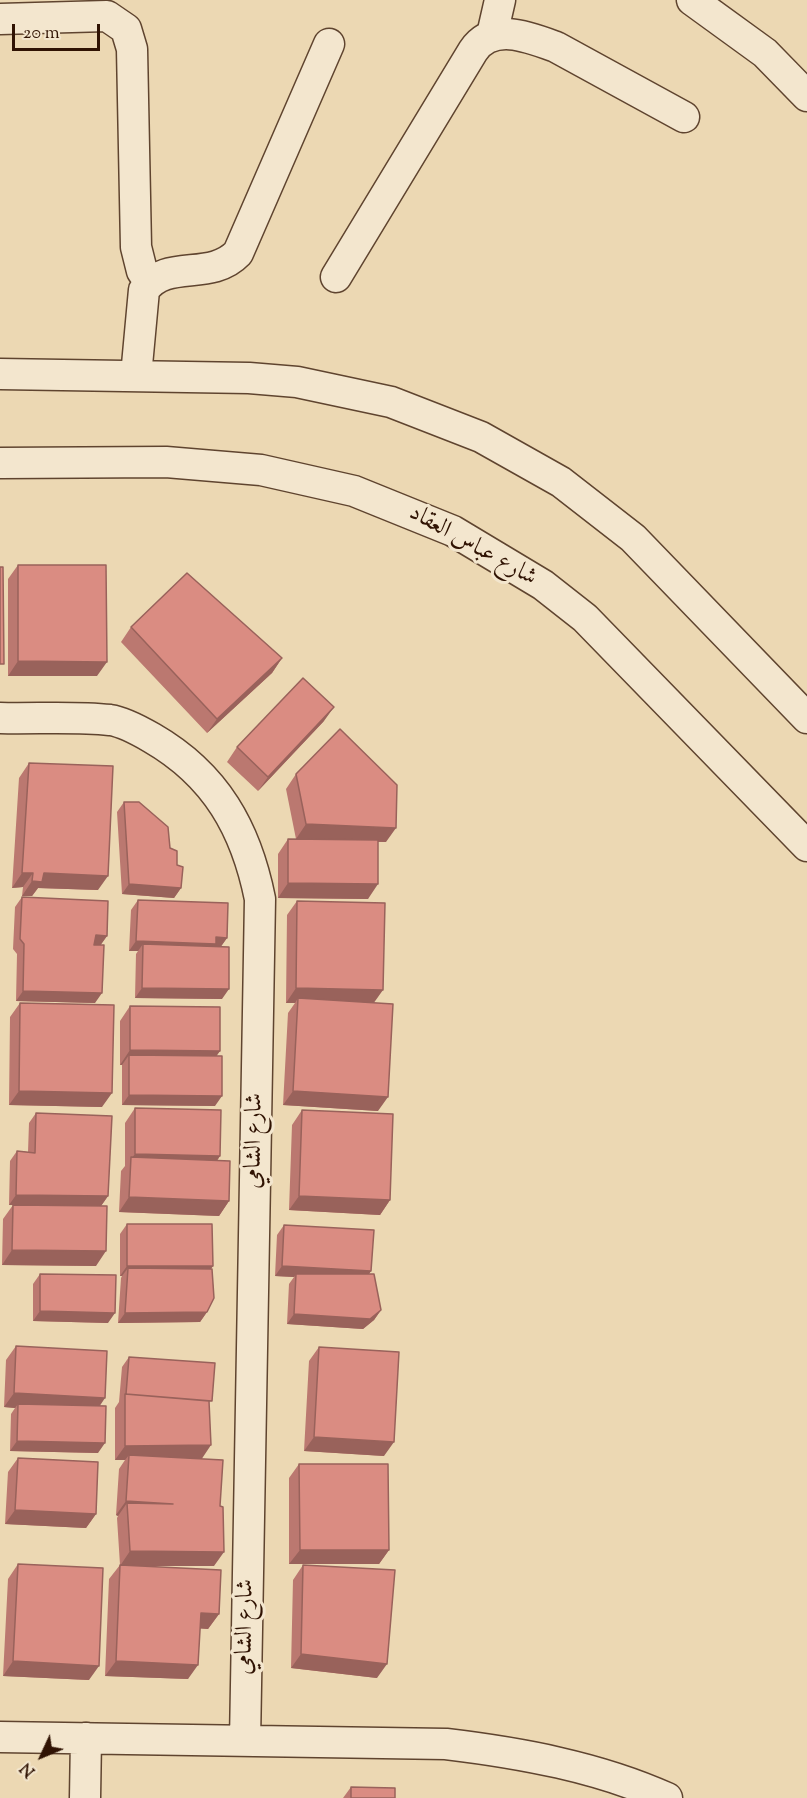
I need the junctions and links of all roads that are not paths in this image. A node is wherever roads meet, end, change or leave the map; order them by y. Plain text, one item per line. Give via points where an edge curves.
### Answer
1 (500, 0) edge
2 (692, 0) edge
3 (39, 9) edge
4 (0, 19) edge
5 (492, 35) junction
6 (329, 44) dead end
7 (807, 96) edge
8 (684, 117) dead end
9 (336, 277) dead end
10 (150, 283) junction
11 (0, 374) edge
12 (136, 376) junction
13 (0, 462) edge
14 (0, 718) edge
15 (807, 718) edge
16 (807, 846) edge
17 (0, 1737) edge
18 (86, 1738) junction
19 (245, 1741) junction
20 (85, 1798) edge
21 (667, 1798) edge

1 - 5 street
2 - 7 street via 765,53
3 - 4 street
3 - 10 street via 107,16 126,29 131,38 136,247 142,271
5 - 8 street via 534,39 556,47
5 - 9 street via 473,51
6 - 10 street via 238,253 215,268 164,274
10 - 12 street via 144,290
11 - 12 street
12 - 15 street via 249,378 344,390 391,402 481,436 561,482 633,538
13 - 16 street, شارع عباس العقاد via 166,462 261,470 354,491 453,531 543,585 585,618
14 - 19 street, شارع الشامي via 112,720 168,747 215,790 232,815 254,870 260,899
17 - 18 street
18 - 19 street
18 - 20 street
19 - 21 street via 446,1744 501,1751 608,1776

